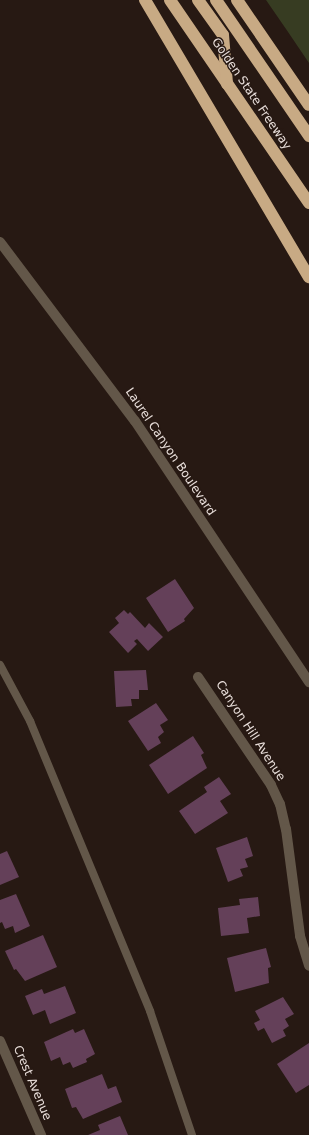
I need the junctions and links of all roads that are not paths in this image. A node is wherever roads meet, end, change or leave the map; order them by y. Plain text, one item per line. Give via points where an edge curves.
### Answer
1 (146, 0) edge
2 (170, 0) edge
3 (198, 0) edge
4 (216, 0) edge
5 (237, 0) edge
6 (228, 85) junction
7 (309, 105) edge
8 (309, 136) edge
9 (309, 203) edge
10 (0, 242) edge
11 (309, 277) edge
12 (0, 665) edge
13 (198, 677) dead end
14 (309, 682) edge
15 (309, 966) edge
16 (0, 1040) edge
17 (41, 1135) edge
18 (192, 1135) edge

1 - 11 highway
2 - 6 highway, Golden State Freeway
3 - 6 highway via 223,35
4 - 8 highway
5 - 7 highway
6 - 9 highway, Golden State Freeway
10 - 14 street, Laurel Canyon Boulevard via 136,421
12 - 18 lane via 30,721 150,1011
13 - 15 street, Canyon Hill Avenue via 271,785 280,804 286,829 300,936
16 - 17 street, Crest Avenue

